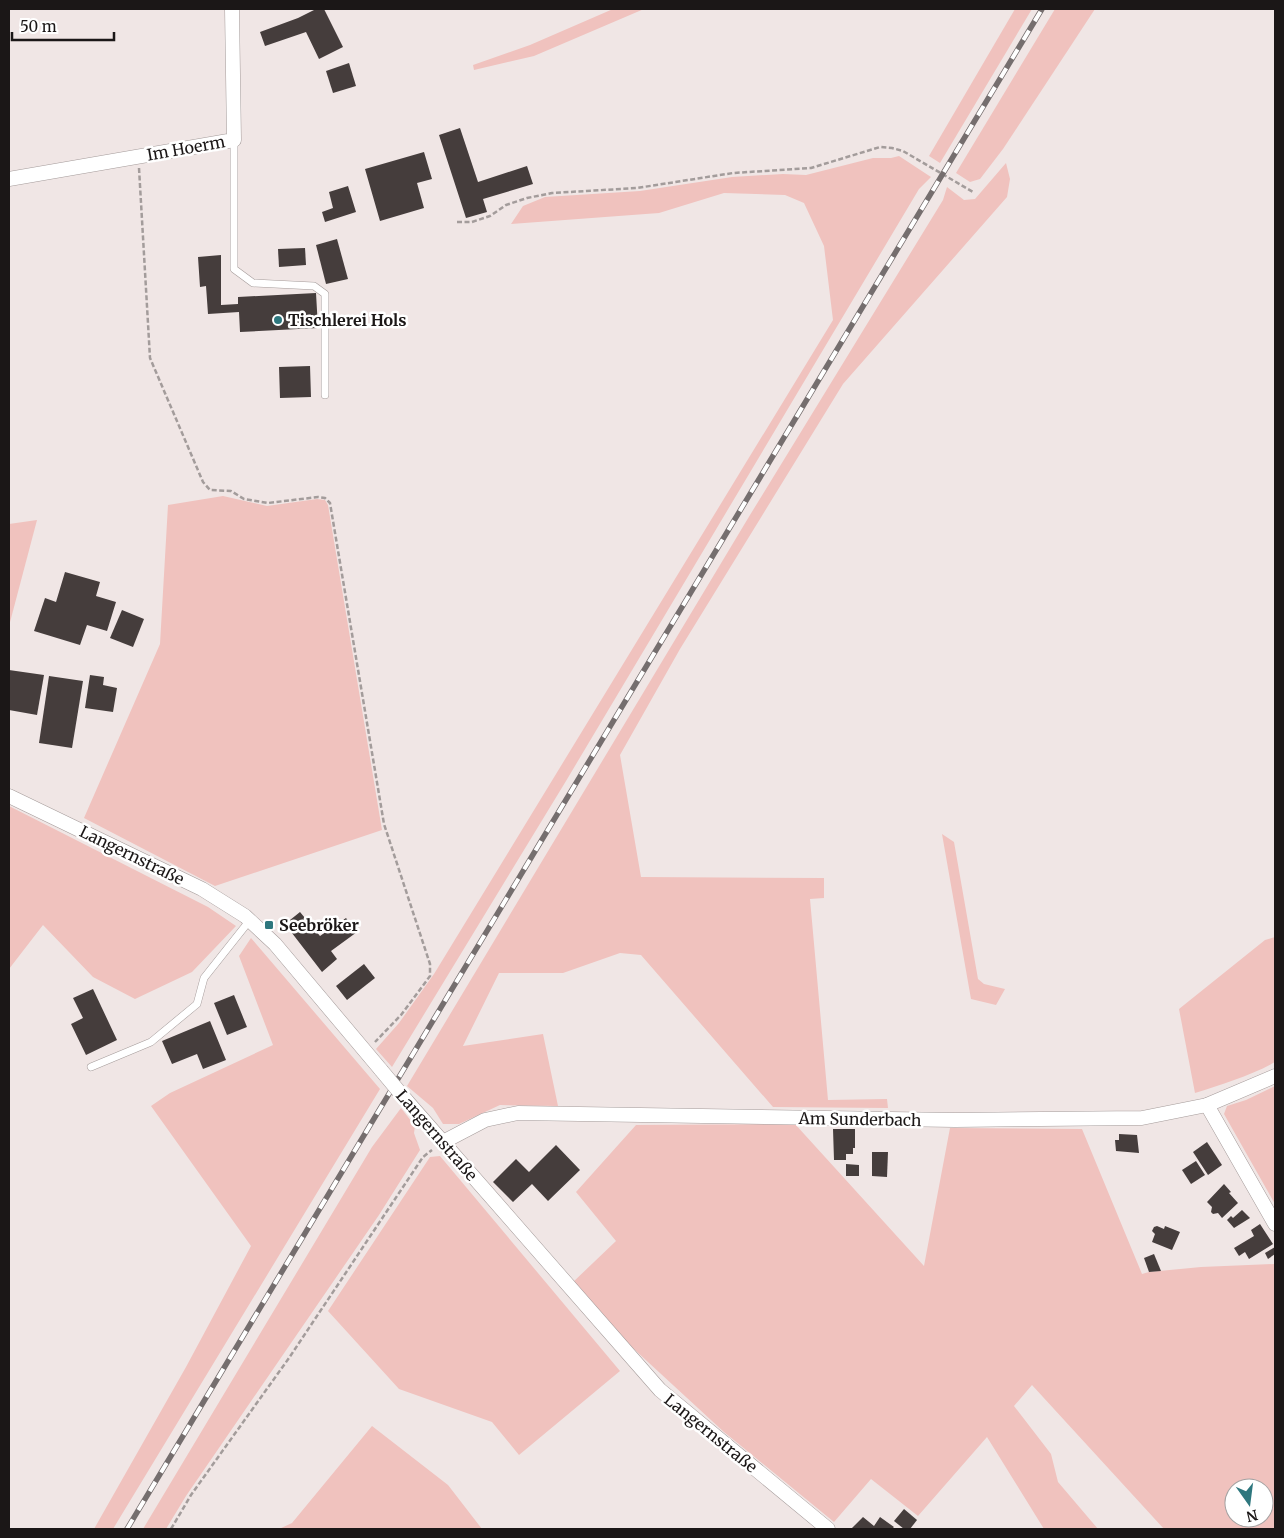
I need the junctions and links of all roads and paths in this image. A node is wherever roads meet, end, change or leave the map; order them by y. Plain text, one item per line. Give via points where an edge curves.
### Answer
1 (232, 9) edge
2 (234, 140) junction
3 (137, 157) junction
4 (9, 179) edge
5 (973, 192) dead end
6 (457, 222) dead end
7 (326, 396) dead end
8 (9, 796) edge
9 (250, 920) junction
10 (365, 1052) junction
11 (91, 1067) dead end
12 (1275, 1076) edge
13 (1207, 1105) junction
14 (443, 1142) junction
15 (1275, 1224) edge
16 (171, 1529) edge
17 (828, 1529) edge

1 - 2 street, Im Hoerm
2 - 3 street, Im Hoerm
2 - 7 lane via 234,270 253,283 314,286 325,294
3 - 4 street, Im Hoerm
3 - 10 path via 150,358 203,482 210,490 231,491 244,499 268,503 318,497 330,503 384,824 430,964 430,976 401,1015
5 - 6 path via 903,151 880,147 811,168 733,173 637,188 527,198 506,205 490,216 472,222
8 - 9 street, Langernstraße via 202,889
9 - 10 street, Langernstraße via 275,944
9 - 11 lane via 204,978 197,1004 151,1042
10 - 14 street, Langernstraße, bridge
12 - 13 street, Am Sunderbach
13 - 14 street, Am Sunderbach via 1142,1118 955,1120 518,1113 484,1120
13 - 15 street
14 - 16 path via 423,1157 289,1358 191,1495
14 - 17 street, Langernstraße via 660,1390

